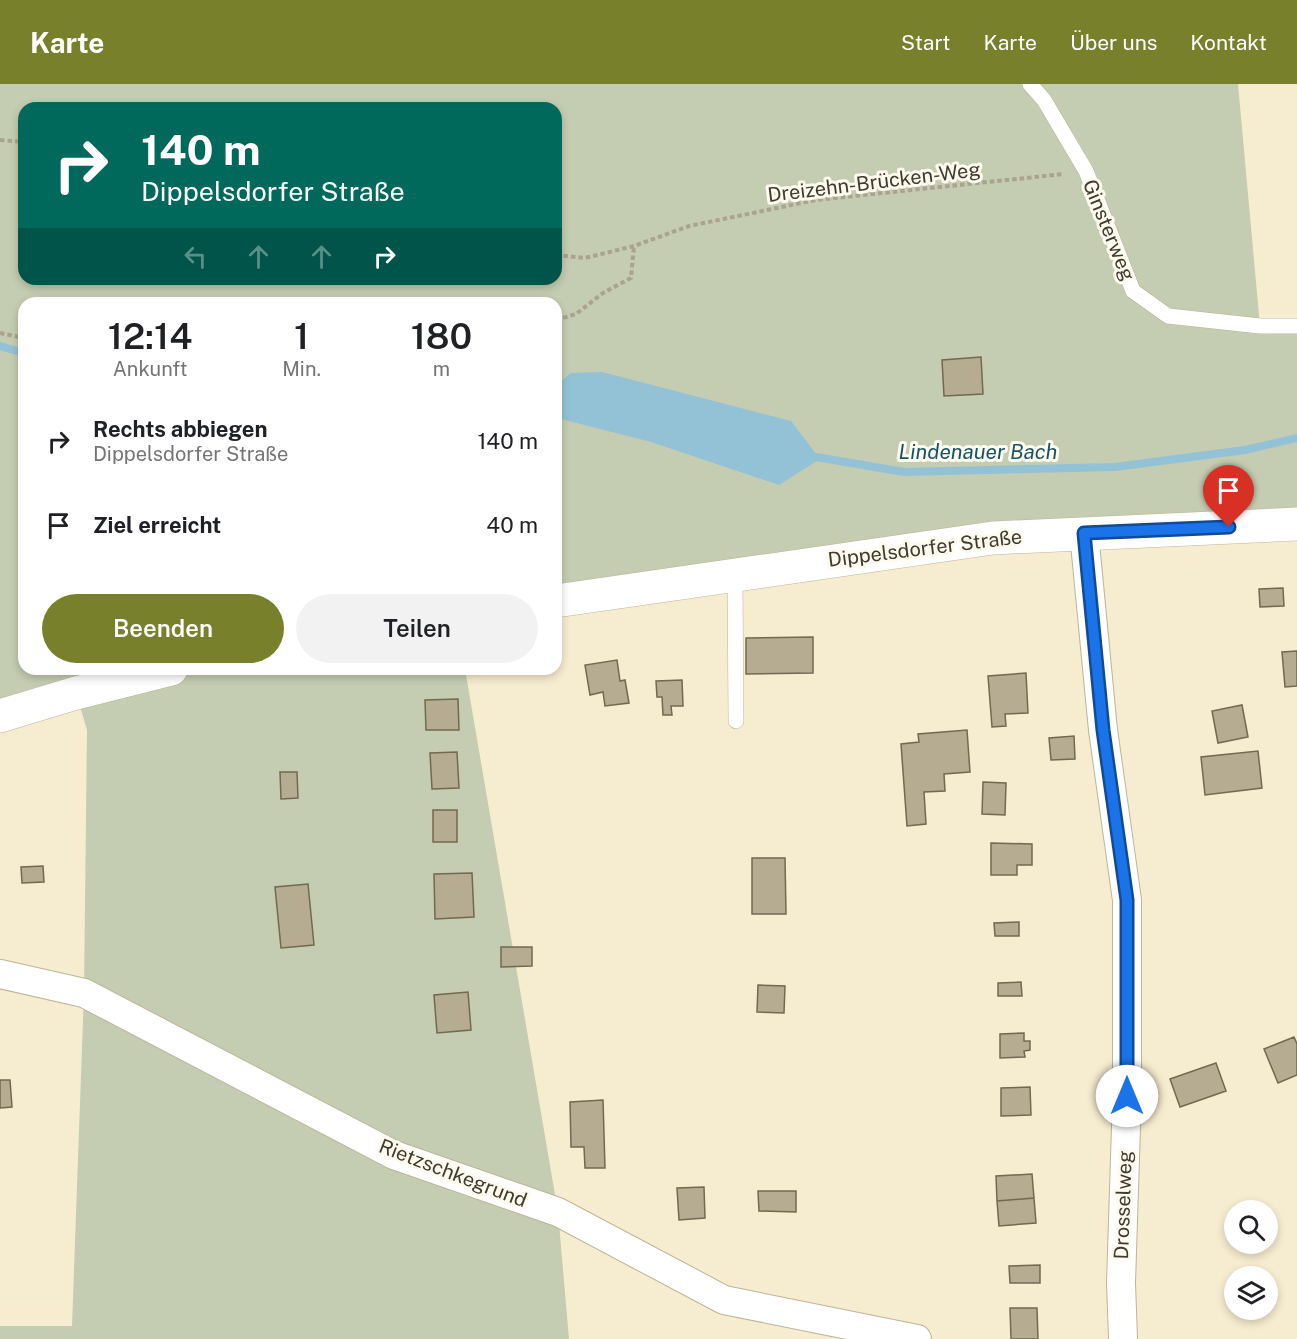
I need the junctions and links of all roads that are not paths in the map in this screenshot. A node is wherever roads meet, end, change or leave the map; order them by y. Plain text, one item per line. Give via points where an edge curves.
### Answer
1 (1030, 84) edge
2 (1297, 326) edge
3 (1297, 524) edge
4 (1084, 533) junction
5 (735, 574) junction
6 (562, 600) edge
7 (149, 675) edge
8 (0, 716) edge
9 (736, 721) dead end
10 (0, 974) edge
11 (917, 1339) edge
12 (1123, 1339) edge

1 - 2 lane, Ginsterweg via 1044,100 1086,171 1133,291 1168,316
3 - 4 street, Dippelsdorfer Straße
4 - 5 street, Dippelsdorfer Straße via 993,538
4 - 12 street, Drosselweg via 1103,730 1127,900 1127,1096 1120,1283
5 - 6 street, Dippelsdorfer Straße
5 - 9 lane
7 - 8 street
10 - 11 street, Rietzschkegrund via 84,993 394,1155 558,1212 724,1300

